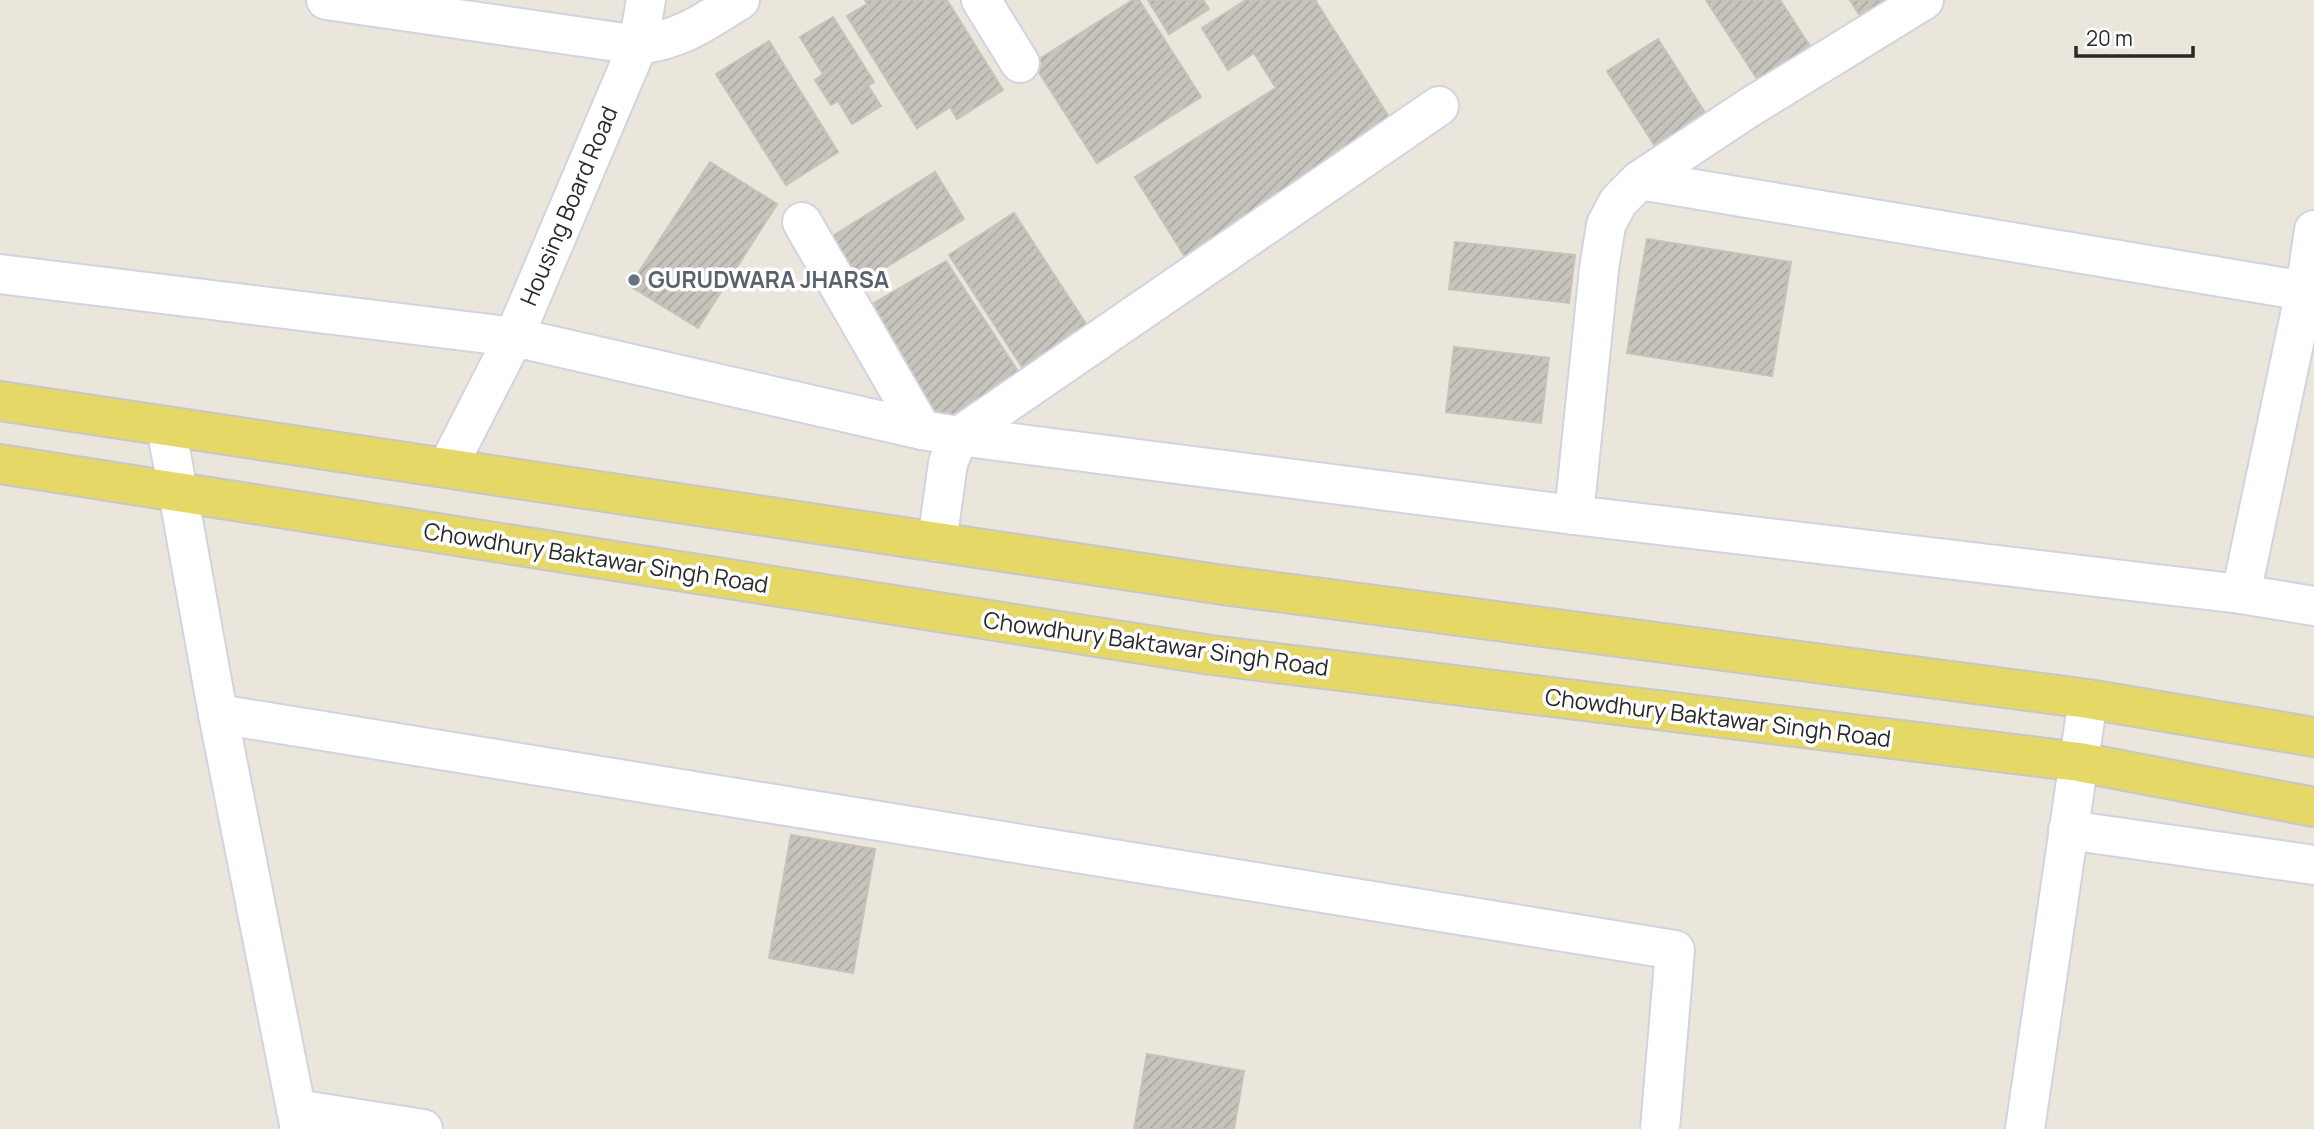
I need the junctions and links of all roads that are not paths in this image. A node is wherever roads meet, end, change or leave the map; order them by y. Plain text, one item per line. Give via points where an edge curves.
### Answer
1 (326, 0) edge
2 (646, 0) edge
3 (740, 0) edge
4 (981, 0) edge
5 (1924, 0) edge
6 (638, 45) junction
7 (1020, 63) dead end
8 (1439, 106) dead end
9 (1640, 180) junction
10 (802, 222) dead end
11 (2314, 230) edge
12 (0, 274) edge
13 (2305, 291) junction
14 (514, 337) junction
15 (0, 401) edge
16 (166, 426) junction
17 (922, 430) junction
18 (959, 436) junction
19 (0, 464) edge
20 (446, 468) junction
21 (178, 492) junction
22 (1574, 515) junction
23 (937, 542) junction
24 (2241, 594) junction
25 (2314, 606) edge
26 (2088, 699) junction
27 (218, 714) junction
28 (2314, 737) edge
29 (2079, 762) junction
30 (2314, 807) edge
31 (2068, 830) junction
32 (2314, 865) edge
33 (298, 1119) edge
34 (423, 1129) edge
35 (1660, 1129) edge
36 (2025, 1129) edge

1 - 6 street
2 - 6 street, Housing Board Road
3 - 6 street via 688,33
4 - 7 street
5 - 9 street
6 - 14 street, Housing Board Road
8 - 18 street
9 - 13 street
9 - 22 street via 1618,202 1606,225
10 - 17 street
11 - 13 street
12 - 14 street
13 - 24 street
14 - 17 street
14 - 20 street, Housing Board Road
15 - 16 main road
16 - 20 main road
16 - 21 street
17 - 18 street
18 - 22 street
18 - 23 street via 948,463
19 - 21 main road, Chowdhury Baktawar Singh Road
20 - 23 main road
21 - 27 street
21 - 29 main road, Chowdhury Baktawar Singh Road via 1211,655
22 - 24 street
23 - 26 main road via 1223,585
24 - 25 street
26 - 28 main road
26 - 29 street
27 - 33 street
27 - 35 street via 1675,950
29 - 30 main road, Chowdhury Baktawar Singh Road
29 - 31 street
31 - 32 street
31 - 36 street
33 - 34 street

